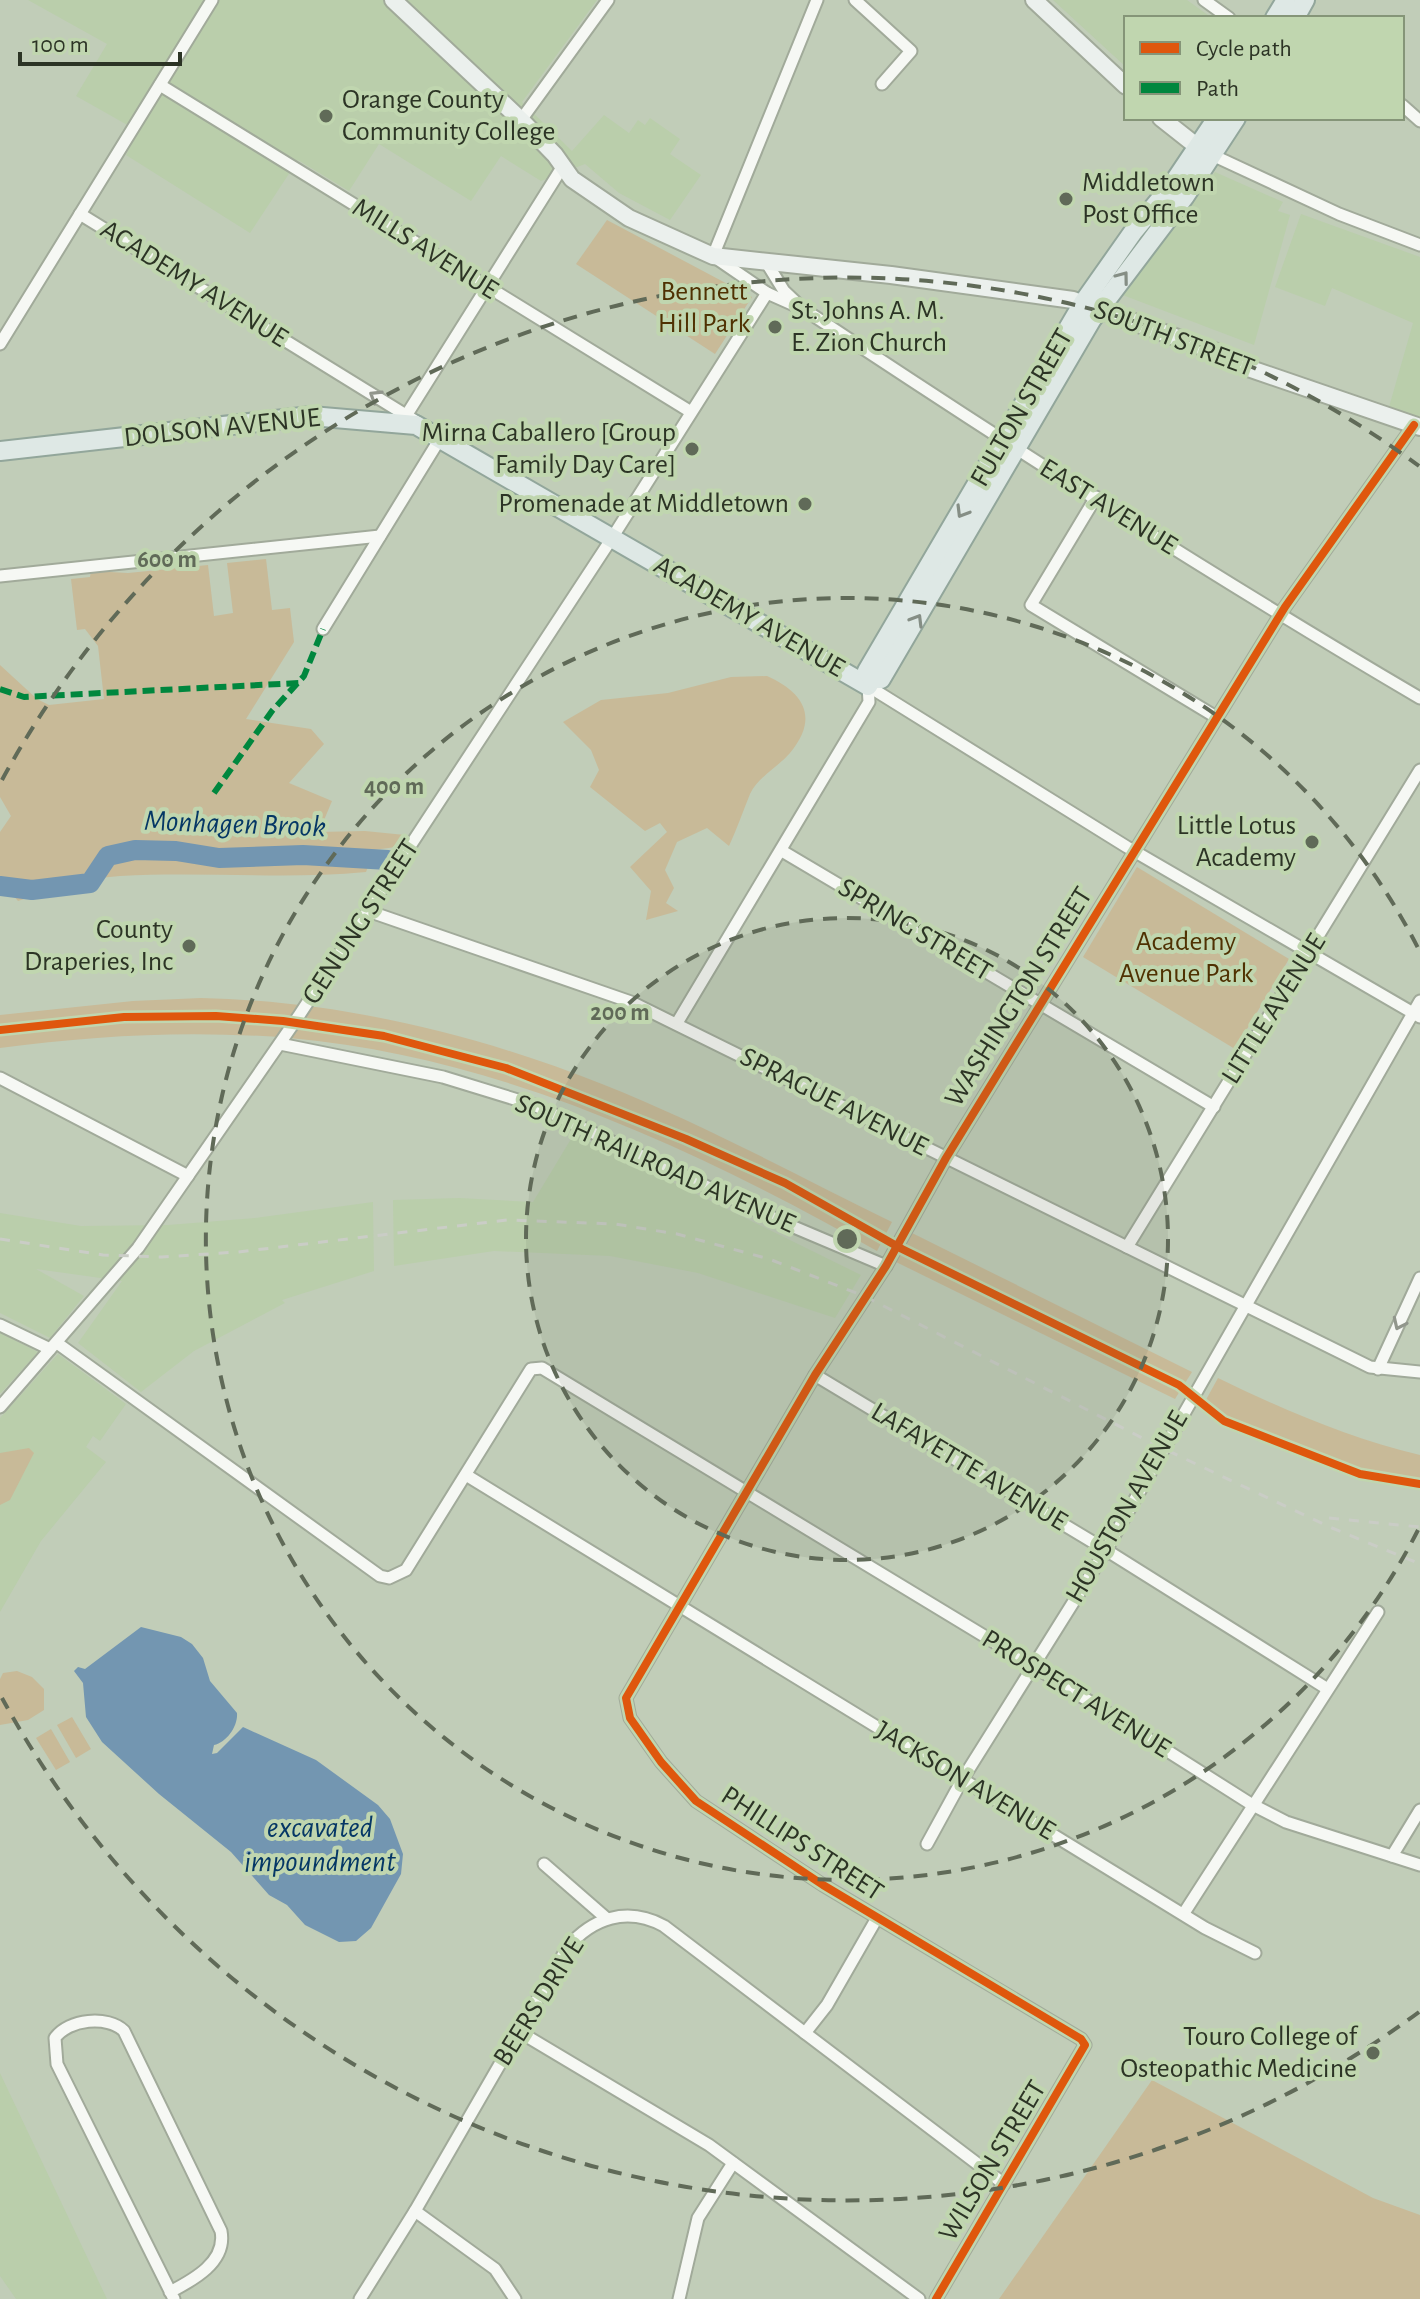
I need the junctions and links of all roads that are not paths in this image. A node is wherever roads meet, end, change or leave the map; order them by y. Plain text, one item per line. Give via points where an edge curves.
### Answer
1 (212, 0) edge
2 (393, 0) edge
3 (608, 0) edge
4 (817, 0) edge
5 (855, 0) edge
6 (1034, 0) edge
7 (1204, 0) edge
8 (1226, 16) edge
9 (882, 84) dead end
10 (1124, 84) edge
11 (160, 85) junction
12 (1404, 107) edge
13 (521, 120) junction
14 (1164, 120) edge
15 (1216, 120) edge
16 (1234, 120) edge
17 (1420, 121) edge
18 (1206, 152) junction
19 (563, 166) junction
20 (80, 214) junction
21 (1420, 245) edge
22 (713, 256) junction
23 (765, 260) junction
24 (488, 288) junction
25 (767, 293) junction
26 (1092, 306) junction
27 (802, 308) junction
28 (0, 344) edge
29 (691, 412) junction
30 (404, 419) junction
31 (1417, 426) edge
32 (441, 437) junction
33 (1011, 446) junction
34 (0, 451) edge
35 (1096, 497) junction
36 (380, 536) junction
37 (612, 538) junction
38 (0, 576) edge
39 (1280, 615) junction
40 (323, 629) dead end
41 (870, 683) junction
42 (1420, 698) edge
43 (1216, 717) junction
44 (1420, 770) edge
45 (782, 851) junction
46 (1135, 852) junction
47 (368, 911) junction
48 (1305, 954) junction
49 (1420, 1001) edge
50 (1040, 1005) junction
51 (1416, 1016) edge
52 (677, 1023) junction
53 (280, 1044) junction
54 (0, 1078) edge
55 (1214, 1107) junction
56 (946, 1158) junction
57 (188, 1176) junction
58 (1127, 1247) junction
59 (886, 1266) junction
60 (1420, 1278) edge
61 (1246, 1305) junction
62 (0, 1325) edge
63 (53, 1346) junction
64 (1378, 1369) junction
65 (1420, 1372) edge
66 (815, 1375) junction
67 (0, 1407) edge
68 (466, 1475) junction
69 (747, 1492) junction
70 (1106, 1550) junction
71 (679, 1604) junction
72 (1378, 1612) dead end
73 (1032, 1665) junction
74 (1326, 1688) junction
75 (962, 1780) junction
76 (1251, 1804) junction
77 (1420, 1810) edge
78 (927, 1844) dead end
79 (1392, 1856) junction
80 (544, 1864) dead end
81 (1420, 1865) edge
82 (1184, 1913) junction
83 (606, 1918) junction
84 (877, 1918) junction
85 (1255, 1953) dead end
86 (518, 2031) junction
87 (805, 2033) junction
88 (1085, 2045) joint
89 (733, 2163) junction
90 (1004, 2184) junction
91 (415, 2211) junction
92 (172, 2296) edge
93 (360, 2299) edge
94 (515, 2299) edge
95 (679, 2299) edge
96 (919, 2299) edge
97 (936, 2299) edge

1 - 11 street
2 - 13 street, SOUTH STREET
3 - 13 street
4 - 22 street
5 - 9 street via 911,51
6 - 10 street
7 - 8 street
11 - 20 street
11 - 24 street, MILLS AVENUE
12 - 17 street
13 - 19 street, SOUTH STREET
14 - 18 street
15 - 18 main road, FULTON STREET
16 - 18 main road, FULTON STREET
18 - 21 street via 1327,209
18 - 26 main road, FULTON STREET via 1133,232
19 - 22 street, SOUTH STREET via 572,179 629,218
19 - 24 street
20 - 28 street
30 -> 20 street, ACADEMY AVENUE
22 - 23 street, SOUTH STREET
22 - 25 street, EAST AVENUE
23 - 26 street, SOUTH STREET
23 - 27 street, EAST AVENUE
24 - 29 street, MILLS AVENUE
24 - 30 street
25 - 27 street, EAST AVENUE
25 - 29 street, GENUNG STREET
26 - 31 street, SOUTH STREET via 1248,368
26 - 33 main road, FULTON STREET
27 - 33 street, EAST AVENUE
29 - 37 street, GENUNG STREET
30 - 32 main road, DOLSON AVENUE
30 - 34 main road, DOLSON AVENUE via 311,416
31 - 39 street, WASHINGTON STREET
32 - 36 street
32 - 37 main road, ACADEMY AVENUE
33 - 35 street, EAST AVENUE
33 - 41 main road, FULTON STREET via 867,671
35 - 39 street, EAST AVENUE
35 - 43 street via 1031,605
36 - 38 street
36 - 40 street
37 - 41 main road, ACADEMY AVENUE
37 - 47 street, GENUNG STREET
39 - 42 street, EAST AVENUE
39 - 43 street, WASHINGTON STREET
41 - 45 street via 869,702
41 - 46 street, ACADEMY AVENUE
43 - 46 street, WASHINGTON STREET
44 - 48 street, LITTLE AVENUE via 1331,920
45 - 50 street, SPRING STREET
45 - 52 street
46 - 48 street, ACADEMY AVENUE
46 - 50 street, WASHINGTON STREET
47 - 52 street, SPRAGUE AVENUE via 631,1002
47 - 53 street, GENUNG STREET
48 - 51 street, ACADEMY AVENUE
48 - 55 street, LITTLE AVENUE
49 - 51 street, HOUSTON AVENUE
50 - 55 street, SPRING STREET
50 - 56 street, WASHINGTON STREET
51 - 61 street, HOUSTON AVENUE
52 - 56 street, SPRAGUE AVENUE
53 - 57 street, GENUNG STREET
53 - 59 street, SOUTH RAILROAD AVENUE via 429,1074 534,1105
54 - 57 street
55 - 58 street, LITTLE AVENUE
56 - 58 street, SPRAGUE AVENUE
56 - 59 street, WASHINGTON STREET
57 - 63 street, GENUNG STREET via 138,1248
58 - 61 street, SPRAGUE AVENUE
59 - 66 street, WASHINGTON STREET
60 -> 64 street
61 - 64 street, SPRAGUE AVENUE
61 - 70 street, HOUSTON AVENUE
62 - 63 street
63 - 67 street, GENUNG STREET
63 - 68 street via 380,1576 394,1578 406,1570
64 - 65 street, SPRAGUE AVENUE
66 - 69 street, WASHINGTON STREET
66 - 70 street, LAFAYETTE AVENUE
68 - 69 street, PROSPECT AVENUE via 533,1367
68 - 71 street, JACKSON AVENUE
69 - 71 street, WASHINGTON STREET
69 - 73 street, PROSPECT AVENUE
70 - 73 street, HOUSTON AVENUE
70 - 74 street, LAFAYETTE AVENUE
71 - 75 street, JACKSON AVENUE
71 - 84 street, PHILLIPS STREET via 628,1691 630,1718 696,1801
72 - 74 street
73 - 75 street, HOUSTON AVENUE
73 - 76 street, PROSPECT AVENUE
74 - 76 street
75 - 78 street, HOUSTON AVENUE
75 - 82 street, JACKSON AVENUE
76 - 79 street, PROSPECT AVENUE via 1286,1822
76 - 82 street
77 - 79 street
79 - 81 street, PROSPECT AVENUE
80 - 83 street
82 - 85 street, JACKSON AVENUE
83 - 86 street, BEERS DRIVE via 567,1948
83 - 87 street, BEERS DRIVE via 635,1916 664,1926
84 - 87 street
84 - 88 street, PHILLIPS STREET
86 - 89 street
86 - 91 street, BEERS DRIVE
87 - 90 street
88 - 90 street, WILSON STREET
89 - 95 street via 698,2218
89 - 96 street
90 - 97 street, WILSON STREET
91 - 93 street, BEERS DRIVE
91 - 94 street via 495,2269
92 - 92 street via 54,2056 55,2038 74,2024 105,2022 124,2031 221,2231 221,2246 206,2270

